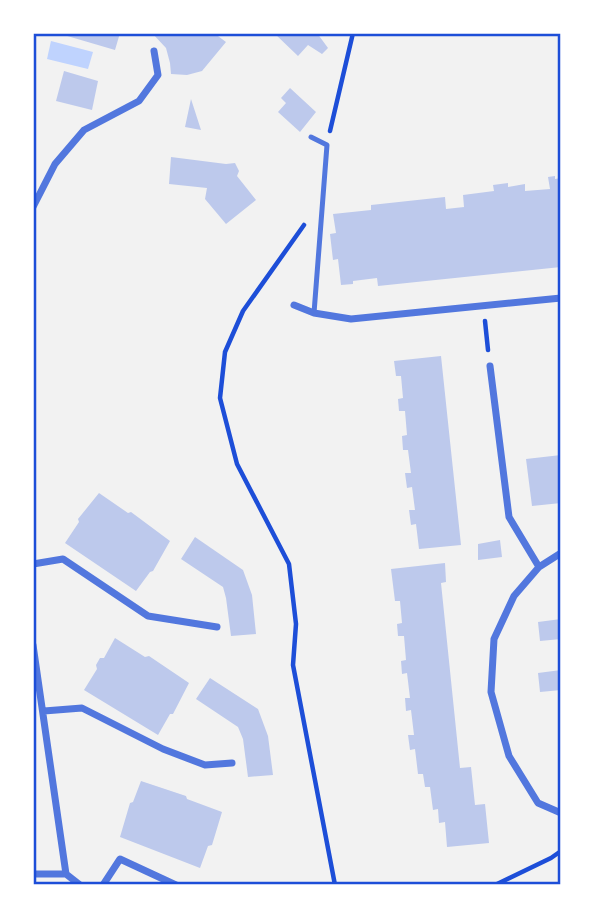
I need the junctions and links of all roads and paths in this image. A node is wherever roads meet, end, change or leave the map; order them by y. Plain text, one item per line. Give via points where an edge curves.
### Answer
1 (353, 33) edge
2 (153, 51) dead end
3 (311, 137) dead end
4 (327, 145) junction
5 (33, 207) edge
6 (305, 223) dead end
7 (561, 298) edge
8 (295, 305) dead end
9 (484, 306) junction
10 (314, 313) junction
11 (490, 366) joint
12 (561, 553) edge
13 (33, 564) edge
14 (539, 567) junction
15 (216, 627) dead end
16 (33, 645) edge
17 (44, 711) junction
18 (232, 763) dead end
19 (561, 813) edge
20 (561, 851) edge
21 (33, 874) edge
22 (66, 874) junction
23 (80, 885) edge
24 (103, 885) edge
25 (176, 885) edge
26 (335, 885) edge
27 (495, 885) edge

1 - 4 path
2 - 5 street via 158,75 139,101 84,130 55,164
3 - 4 lane
4 - 10 lane
6 - 26 path via 243,311 225,352 220,398 237,464 289,564 296,624 293,665
7 - 9 street
8 - 10 street
9 - 10 street via 351,319
9 - 11 path
11 - 14 street via 509,517
12 - 14 street
13 - 15 street via 62,559 148,616
14 - 19 street via 513,596 494,639 491,692 509,756 538,803
16 - 17 street
17 - 18 street via 82,708 205,765
17 - 22 street
20 - 27 path
21 - 22 street
22 - 23 street
24 - 25 street via 120,859

